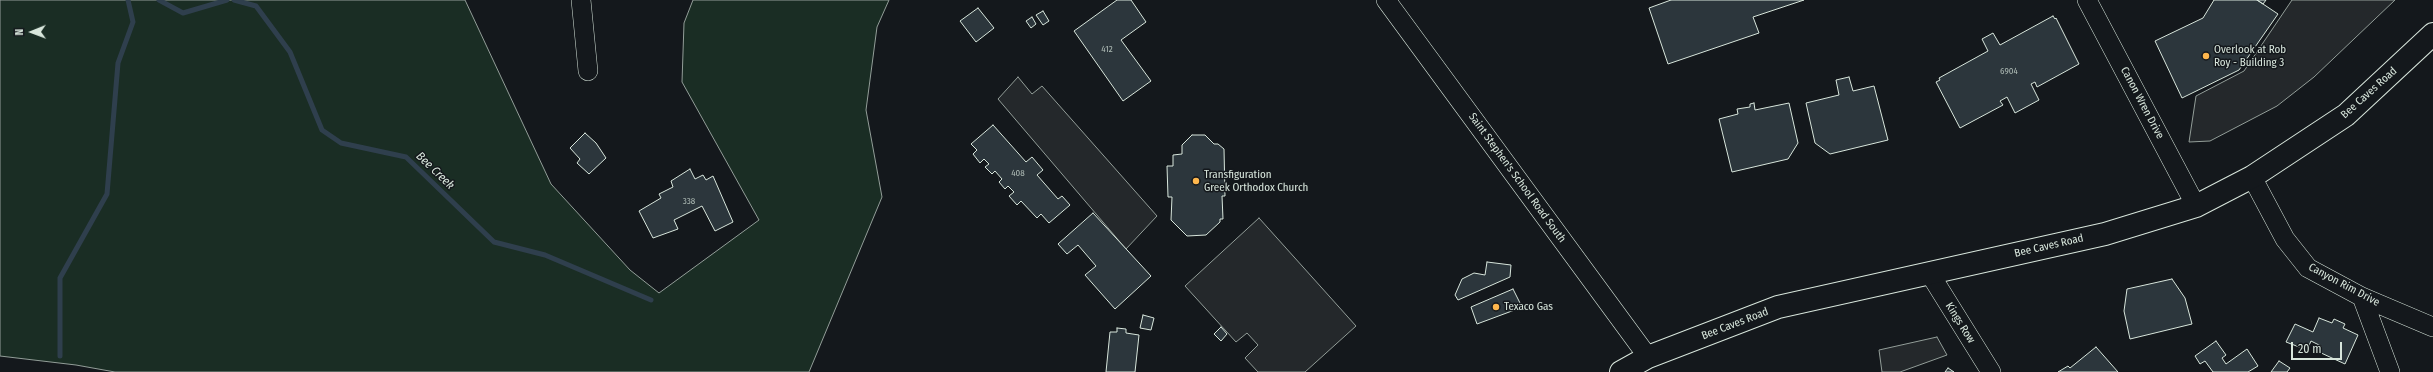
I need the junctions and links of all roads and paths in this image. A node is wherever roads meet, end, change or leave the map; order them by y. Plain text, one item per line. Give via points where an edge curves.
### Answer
1 (581, 0) edge
2 (1386, 0) edge
3 (2087, 0) edge
4 (2433, 34) edge
5 (588, 72) dead end
6 (2252, 177) junction
7 (2196, 206) junction
8 (1930, 274) junction
9 (2362, 297) junction
10 (2433, 327) edge
11 (1648, 357) junction
12 (1621, 372) edge
13 (1991, 372) edge
14 (2390, 372) edge

1 - 5 street
2 - 11 street, Saint Stephen's School Road South
3 - 7 street, Canon Wren Drive
4 - 6 main road, Bee Caves Road via 2346,115
6 - 7 main road, Bee Caves Road
6 - 9 street, Canyon Rim Drive via 2285,239 2308,268
7 - 8 main road, Bee Caves Road via 2105,234
8 - 11 main road, Bee Caves Road via 1778,307
8 - 13 street, Kings Row
9 - 10 street, Canyon Rim Drive
9 - 14 street
11 - 12 main road, Bee Caves Road

